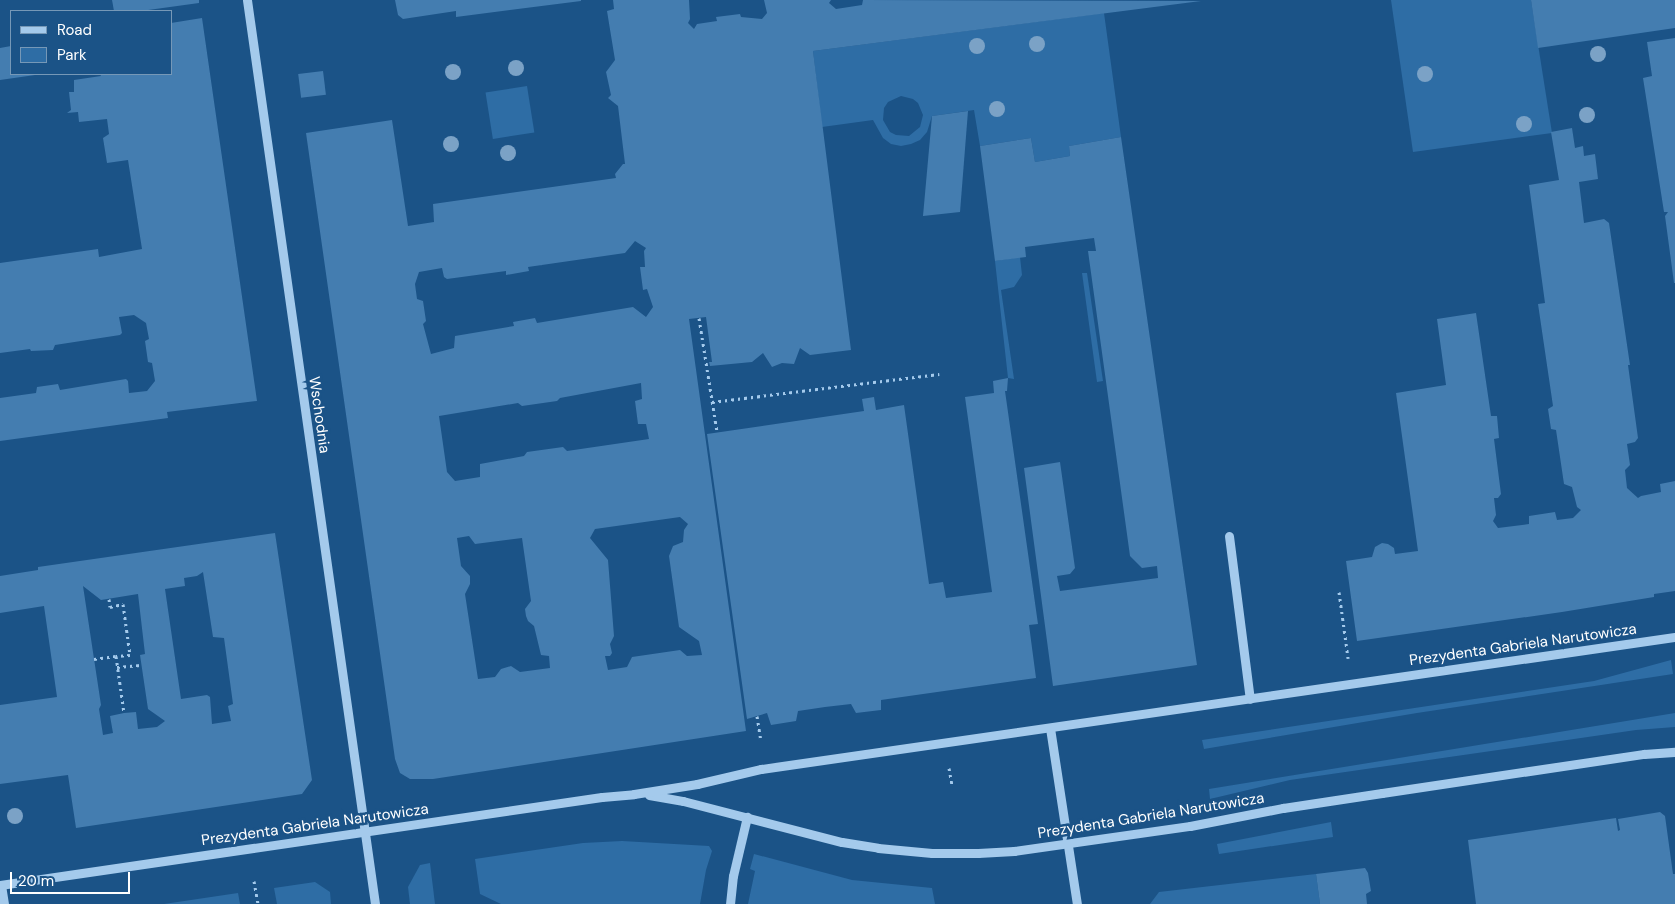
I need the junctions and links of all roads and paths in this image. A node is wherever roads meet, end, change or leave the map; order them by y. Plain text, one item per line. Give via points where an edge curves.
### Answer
1 (246, 0) edge
2 (699, 318) dead end
3 (939, 374) dead end
4 (712, 402) junction
5 (717, 432) dead end
6 (1229, 536) dead end
7 (1339, 592) dead end
8 (109, 599) dead end
9 (1675, 637) edge
10 (116, 656) junction
11 (1348, 658) dead end
12 (94, 659) dead end
13 (141, 665) dead end
14 (117, 667) junction
15 (1250, 699) junction
16 (124, 713) dead end
17 (757, 716) dead end
18 (1050, 728) junction
19 (761, 741) dead end
20 (1675, 752) edge
21 (948, 760) dead end
22 (952, 786) dead end
23 (634, 794) junction
24 (747, 817) junction
25 (364, 833) junction
26 (1068, 844) junction
27 (254, 881) dead end
28 (0, 885) edge
29 (4, 904) edge
30 (258, 904) edge
31 (375, 904) edge
32 (730, 904) edge
33 (1077, 904) edge

1 - 25 street, Wschodnia
2 - 4 path
3 - 4 path
4 - 5 path
6 - 15 street
7 - 11 path
8 - 10 path via 110,607 123,604 130,655
9 - 15 street, Prezydenta Gabriela Narutowicza
10 - 12 path
10 - 14 path
13 - 14 path
14 - 16 path
15 - 18 street, Prezydenta Gabriela Narutowicza
17 - 19 path
18 - 23 street, Prezydenta Gabriela Narutowicza via 761,770
18 - 26 street
20 - 26 street, Prezydenta Gabriela Narutowicza via 1283,808
21 - 22 path
23 - 24 street, Prezydenta Gabriela Narutowicza via 683,801
23 - 25 street, Prezydenta Gabriela Narutowicza
24 - 26 street, Prezydenta Gabriela Narutowicza via 842,842 904,852 978,853
24 - 32 street
25 - 28 street, Prezydenta Gabriela Narutowicza
25 - 31 street, Wschodnia
26 - 33 street
27 - 30 path
28 - 29 street

